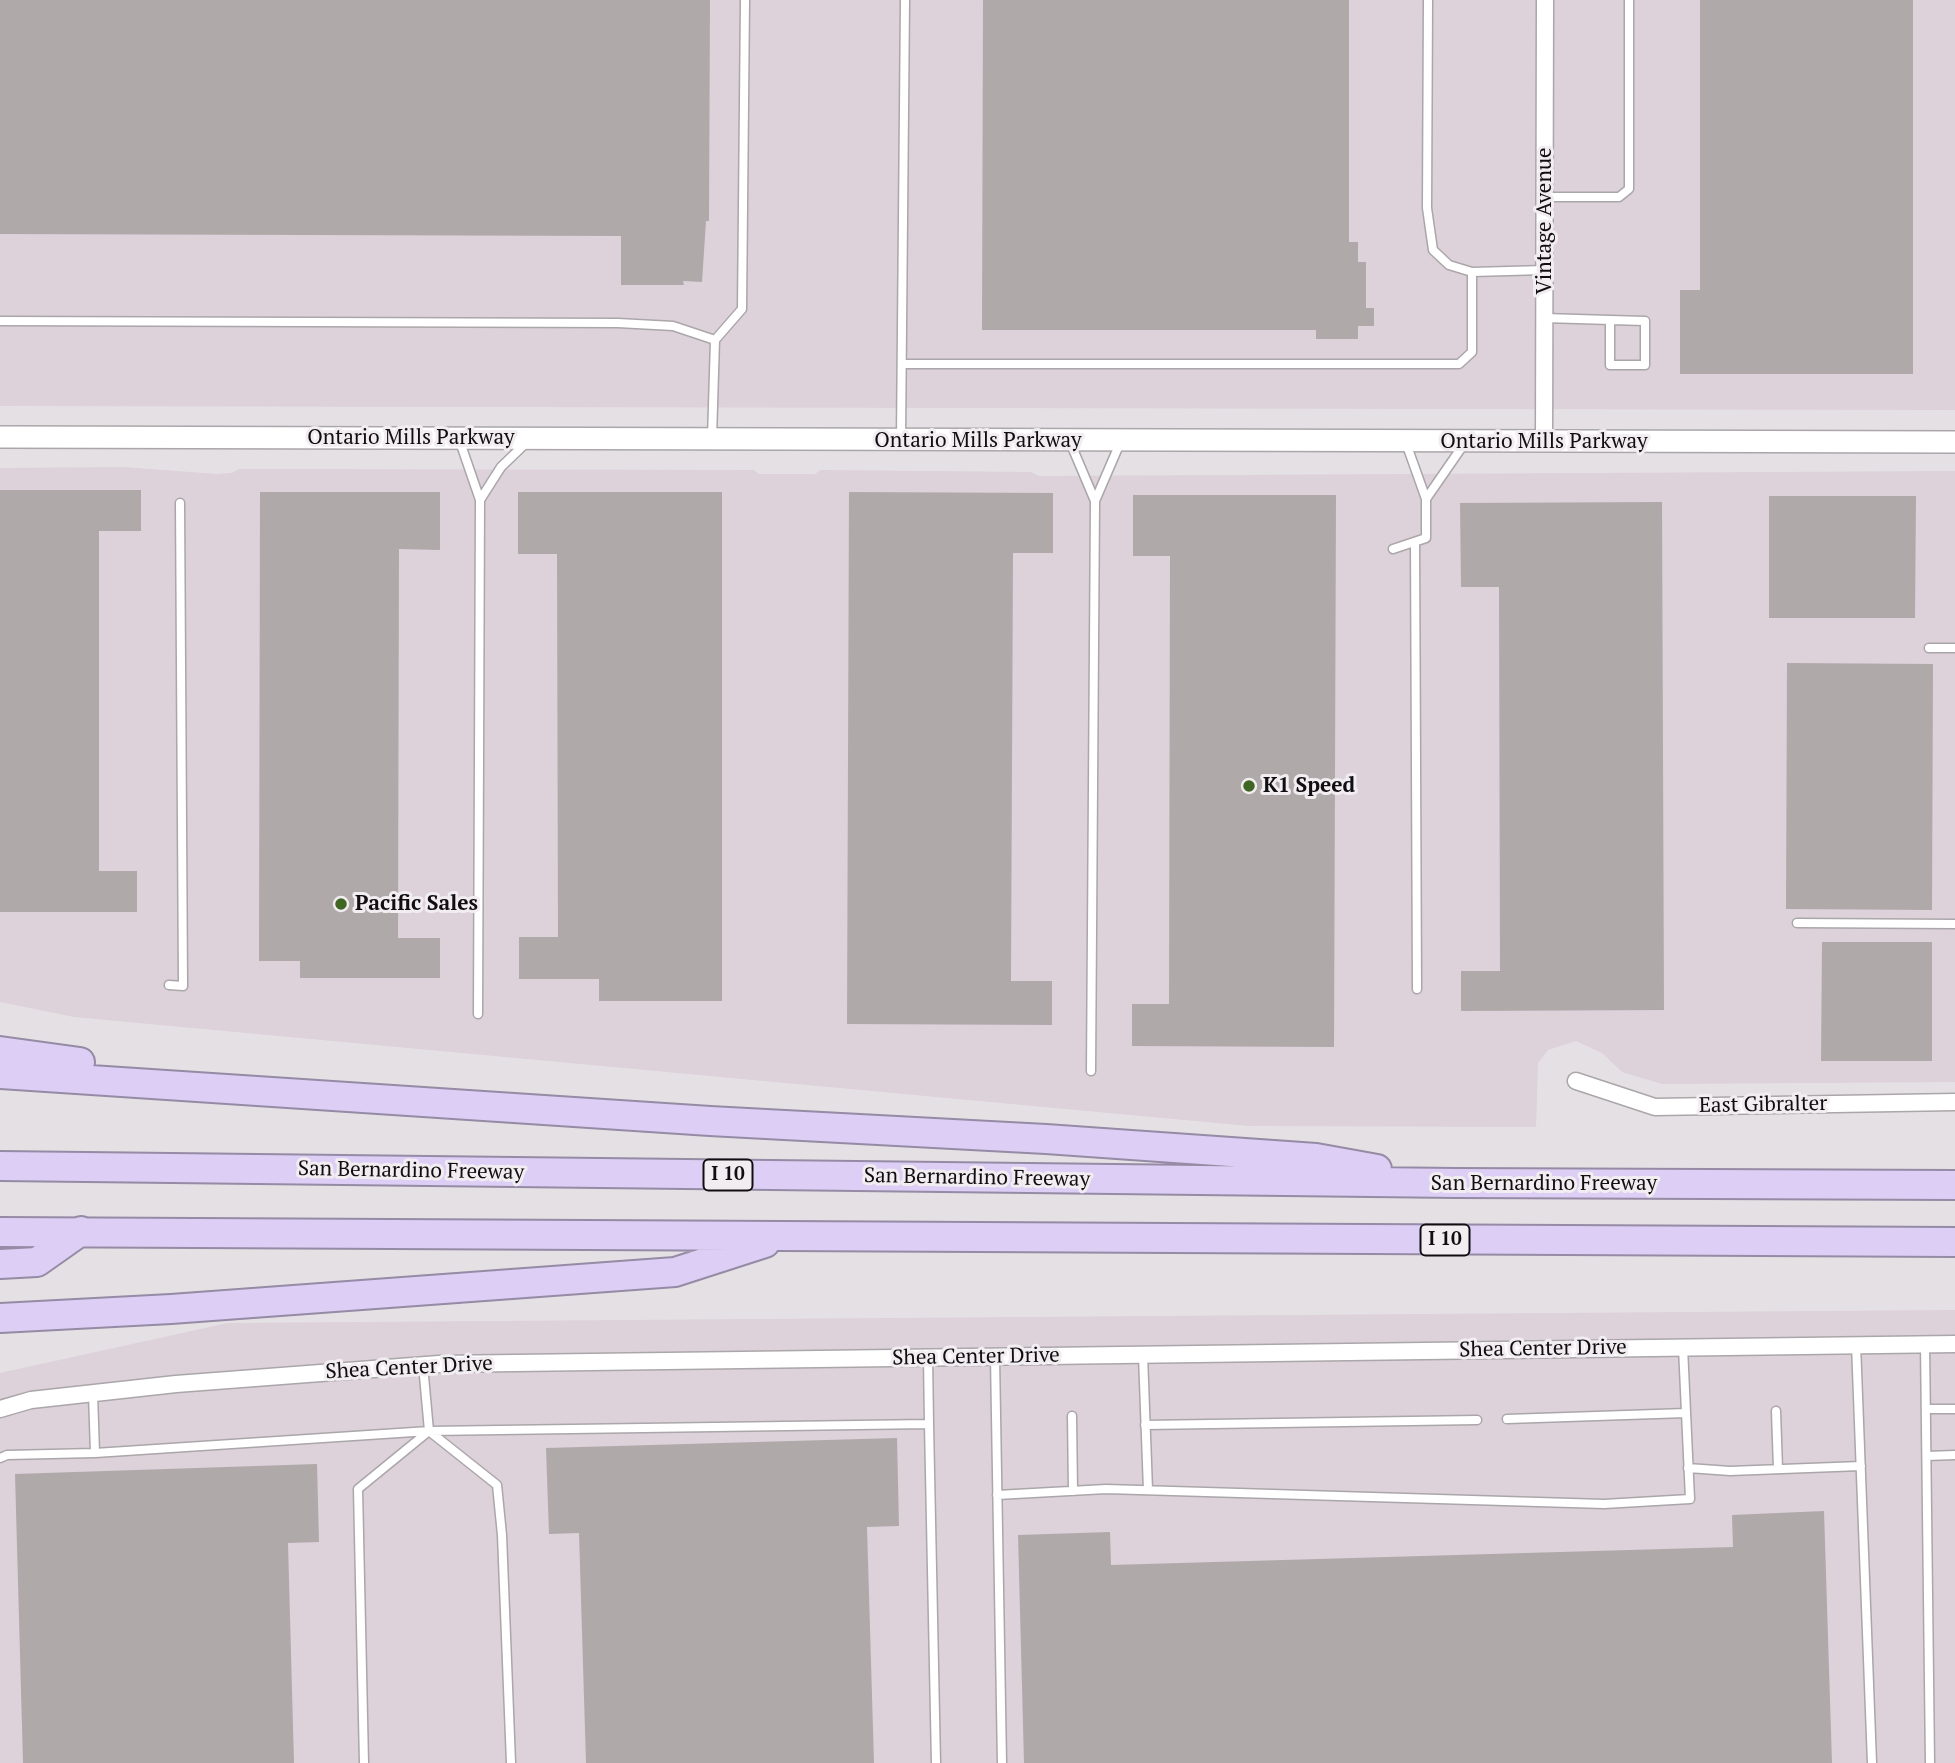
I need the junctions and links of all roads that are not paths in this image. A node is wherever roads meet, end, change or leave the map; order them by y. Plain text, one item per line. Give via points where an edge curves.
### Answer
1 (745, 0) edge
2 (905, 0) edge
3 (1428, 0) edge
4 (1545, 0) edge
5 (1629, 0) edge
6 (1545, 197) junction
7 (1545, 270) junction
8 (1472, 272) junction
9 (1544, 318) junction
10 (1610, 320) junction
11 (0, 321) edge
12 (715, 340) junction
13 (902, 364) junction
14 (0, 437) edge
15 (459, 439) junction
16 (530, 439) junction
17 (712, 439) junction
18 (901, 440) junction
19 (1069, 441) junction
20 (1121, 441) junction
21 (1405, 442) junction
22 (1466, 442) junction
23 (1544, 442) junction
24 (1955, 442) edge
25 (1426, 499) junction
26 (480, 500) junction
27 (1095, 501) junction
28 (180, 503) dead end
29 (1415, 542) junction
30 (1393, 549) dead end
31 (1929, 648) dead end
32 (1955, 648) edge
33 (1797, 923) dead end
34 (1955, 924) edge
35 (169, 985) dead end
36 (1417, 989) dead end
37 (478, 1014) dead end
38 (0, 1051) edge
39 (1091, 1071) dead end
40 (0, 1074) edge
41 (1576, 1081) dead end
42 (322, 1093) junction
43 (1955, 1102) edge
44 (0, 1166) edge
45 (1456, 1183) junction
46 (1955, 1185) edge
47 (81, 1231) junction
48 (0, 1232) edge
49 (790, 1235) junction
50 (1955, 1242) edge
51 (0, 1264) edge
52 (0, 1318) edge
53 (1925, 1343) junction
54 (1955, 1343) edge
55 (1856, 1344) junction
56 (1683, 1347) junction
57 (1143, 1355) junction
58 (995, 1357) junction
59 (928, 1358) junction
60 (424, 1365) junction
61 (93, 1394) junction
62 (0, 1409) edge
63 (1926, 1409) junction
64 (1955, 1409) edge
65 (1776, 1411) dead end
66 (1686, 1413) junction
67 (1072, 1416) dead end
68 (1507, 1419) dead end
69 (1477, 1420) dead end
70 (929, 1424) junction
71 (1145, 1425) junction
72 (429, 1431) junction
73 (95, 1452) junction
74 (1955, 1455) edge
75 (1927, 1456) junction
76 (0, 1458) edge
77 (1861, 1466) junction
78 (1688, 1468) junction
79 (1778, 1469) junction
80 (1148, 1490) junction
81 (1073, 1491) junction
82 (997, 1495) junction
83 (364, 1763) edge
84 (511, 1763) edge
85 (936, 1763) edge
86 (1002, 1763) edge
87 (1872, 1763) edge
88 (1930, 1763) edge

1 - 12 lane via 742,309
2 - 13 lane
3 - 8 lane via 1427,208 1433,250 1449,265
4 - 6 street, Vintage Avenue
5 - 6 lane via 1629,189 1619,197
6 - 7 street, Vintage Avenue
7 - 8 lane
7 - 9 street, Vintage Avenue
8 - 13 lane via 1472,352 1459,364
9 - 10 lane
9 - 23 street, Vintage Avenue
10 - 10 lane via 1646,321 1645,365 1610,365
11 - 12 lane via 618,323 673,327
12 - 17 lane
13 - 18 lane
14 - 15 main road, Ontario Mills Parkway
15 - 16 main road, Ontario Mills Parkway
15 - 26 lane
16 - 17 main road, Ontario Mills Parkway
16 - 26 lane via 501,467
17 - 18 main road, Ontario Mills Parkway
18 - 19 main road, Ontario Mills Parkway
19 - 20 main road, Ontario Mills Parkway
19 - 27 lane
20 - 21 main road, Ontario Mills Parkway
20 - 27 lane
21 - 22 main road, Ontario Mills Parkway
21 - 25 lane
22 - 23 main road, Ontario Mills Parkway
22 - 25 lane
23 - 24 main road, Ontario Mills Parkway
25 - 29 lane via 1426,538
26 - 37 lane
27 - 39 lane
28 - 35 lane via 183,986
29 - 30 lane
29 - 36 lane
31 - 32 lane
33 - 34 lane
38 - 42 highway
40 - 42 highway
41 - 43 street, East Gibralter via 1655,1107
42 - 45 highway via 1316,1158
44 - 45 highway, San Bernardino Freeway / I 10
45 - 46 highway, San Bernardino Freeway / I 10
47 - 48 highway, I 10
47 - 49 highway, I 10
47 - 51 highway via 37,1262
49 - 50 highway, I 10
49 - 52 highway via 675,1272 171,1310
53 - 54 street, Shea Center Drive
53 - 55 street, Shea Center Drive
53 - 63 lane
55 - 56 street, Shea Center Drive
55 - 77 lane
56 - 57 street, Shea Center Drive
56 - 66 lane
57 - 58 street, Shea Center Drive
57 - 71 lane
58 - 59 street, Shea Center Drive
58 - 82 lane
59 - 60 street, Shea Center Drive
59 - 70 lane
60 - 61 street, Shea Center Drive
60 - 72 lane
61 - 62 street, Shea Center Drive via 32,1400
61 - 73 lane
63 - 64 lane
63 - 75 lane
65 - 79 lane
66 - 68 lane
66 - 78 lane
67 - 81 lane
69 - 71 lane
70 - 72 lane
70 - 85 lane
71 - 80 lane
72 - 73 lane
72 - 83 lane via 358,1489
72 - 84 lane via 497,1485
73 - 76 lane
74 - 75 lane
75 - 88 lane
77 - 79 lane
77 - 87 lane
78 - 79 lane
78 - 80 lane via 1690,1499 1604,1504
80 - 81 lane
81 - 82 lane
82 - 86 lane

